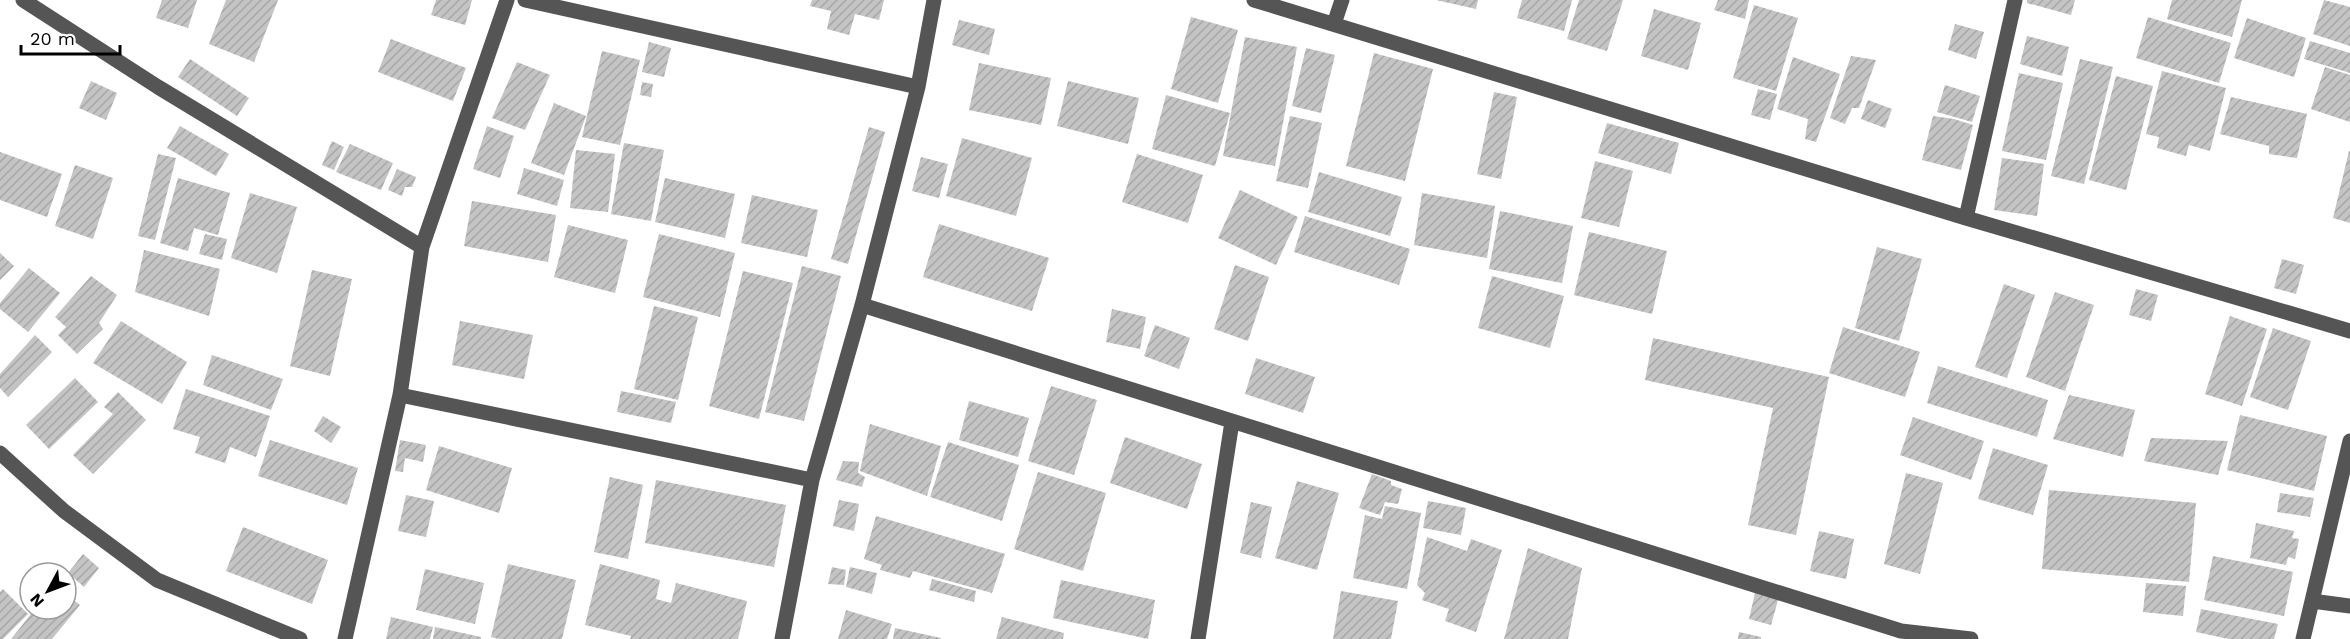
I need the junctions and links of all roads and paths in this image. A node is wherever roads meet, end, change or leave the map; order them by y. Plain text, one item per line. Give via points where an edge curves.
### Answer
1 (23, 0) edge
2 (507, 0) edge
3 (525, 0) edge
4 (934, 0) edge
5 (1254, 0) edge
6 (1342, 0) edge
7 (2015, 0) edge
8 (1334, 24) junction
9 (918, 87) junction
10 (1966, 218) junction
11 (422, 246) junction
12 (862, 304) junction
13 (2350, 331) edge
14 (400, 394) junction
15 (1232, 422) junction
16 (2350, 441) edge
17 (0, 453) edge
18 (812, 480) junction
19 (2312, 601) junction
20 (2350, 606) edge
21 (1900, 635) edge
22 (300, 639) edge
23 (345, 639) edge
24 (782, 639) edge
25 (1198, 639) edge
26 (1971, 639) edge
27 (2303, 639) edge

1 - 11 street via 158,87
2 - 11 street
3 - 9 street
4 - 9 street
5 - 8 street
6 - 8 street
7 - 10 street
8 - 10 street
9 - 12 street
10 - 13 street
11 - 14 street
12 - 15 street
12 - 18 street
14 - 18 street
14 - 23 street
15 - 21 street
15 - 25 street
16 - 19 street
17 - 22 street via 64,511 157,580
18 - 24 street
19 - 20 street
19 - 27 street
21 - 26 street

